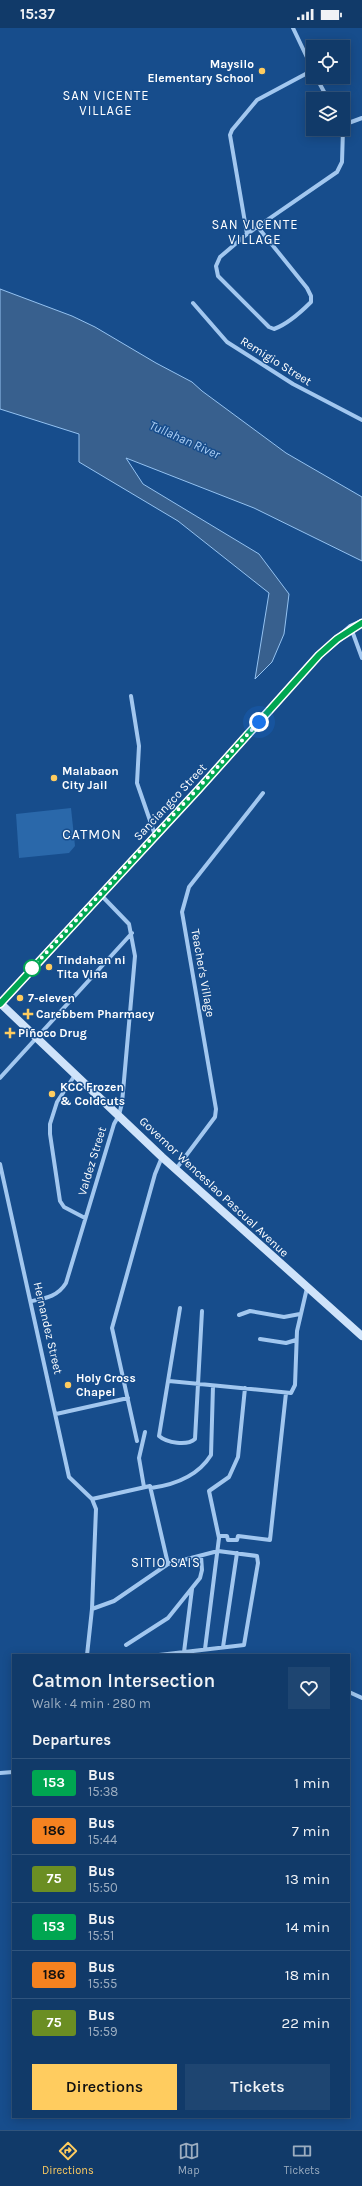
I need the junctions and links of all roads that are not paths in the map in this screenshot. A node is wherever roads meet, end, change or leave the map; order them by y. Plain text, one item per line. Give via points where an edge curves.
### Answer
1 (294, 28) edge
2 (306, 55) edge
3 (306, 74) edge
4 (362, 118) edge
5 (350, 122) edge
6 (343, 136) edge
7 (257, 226) junction
8 (246, 234) junction
9 (193, 303) dead end
10 (362, 420) edge
11 (362, 623) edge
12 (351, 628) junction
13 (362, 658) edge
14 (131, 696) dead end
15 (263, 793) dead end
16 (155, 835) junction
17 (101, 894) junction
18 (132, 933) junction
19 (0, 1004) edge
20 (36, 1037) junction
21 (75, 1075) junction
22 (0, 1078) edge
23 (119, 1115) junction
24 (162, 1157) junction
25 (0, 1164) edge
26 (176, 1169) junction
27 (85, 1218) junction
28 (307, 1288) junction
29 (32, 1301) junction
30 (180, 1308) dead end
31 (202, 1311) dead end
32 (300, 1314) junction
33 (240, 1315) dead end
34 (362, 1336) edge
35 (260, 1340) dead end
36 (296, 1340) junction
37 (169, 1381) junction
38 (197, 1385) junction
39 (213, 1386) junction
40 (245, 1388) junction
41 (286, 1393) junction
42 (128, 1398) junction
43 (56, 1414) junction
44 (145, 1432) dead end
45 (137, 1441) dead end
46 (144, 1487) junction
47 (151, 1488) junction
48 (92, 1499) junction
49 (219, 1536) junction
50 (218, 1551) junction
51 (237, 1553) junction
52 (201, 1556) junction
53 (168, 1564) junction
54 (192, 1589) junction
55 (92, 1609) junction
56 (126, 1645) dead end
57 (223, 1647) junction
58 (205, 1649) junction
59 (184, 1652) junction
60 (87, 1654) edge
61 (167, 1654) edge
62 (350, 1692) edge
63 (362, 1698) edge
64 (12, 1772) edge
65 (0, 1773) edge

1 - 2 street
3 - 8 street via 257,100 232,130
4 - 5 street
6 - 7 street via 342,162 338,172
7 - 8 street
7 - 8 street via 311,296 311,302 285,324 274,329 218,276 216,266 220,257
9 - 10 street, Remigio Street via 227,342 293,384
11 - 12 main road, Sanciangco Street
12 - 13 street
12 - 16 main road, Sanciangco Street via 319,655
14 - 16 street via 139,746 137,783
15 - 26 street, Teacher's Village via 189,887 184,900 182,912 216,1109 215,1117
16 - 17 main road, Sanciangco Street
17 - 18 street, Valdez Street via 129,924
17 - 19 main road, Sanciangco Street
18 - 20 street
18 - 23 street, Valdez Street via 135,956
19 - 20 main road, Governor Wenceslao Pascual Avenue
20 - 21 main road, Governor Wenceslao Pascual Avenue
20 - 22 street
21 - 23 main road, Governor Wenceslao Pascual Avenue
21 - 27 street via 53,1110 50,1134 60,1201 64,1207
23 - 24 main road, Governor Wenceslao Pascual Avenue
23 - 27 street, Valdez Street
24 - 26 main road, Governor Wenceslao Pascual Avenue
24 - 42 street via 112,1328
25 - 29 street, Hernandez Street
26 - 28 main road, Governor Wenceslao Pascual Avenue
27 - 29 street, Valdez Street via 66,1283 61,1291 54,1296
28 - 32 street
28 - 34 main road, Governor Wenceslao Pascual Avenue
29 - 43 street, Hernandez Street
30 - 37 street
31 - 38 street
32 - 33 street via 284,1317 250,1311
32 - 36 street
35 - 36 street via 286,1343
36 - 41 street via 295,1385 291,1393
37 - 38 street
37 - 38 street via 159,1436 179,1443 195,1439
38 - 39 street
39 - 40 street
39 - 47 street via 211,1455 184,1479 174,1484
40 - 41 street
40 - 49 street via 238,1457 228,1477 209,1492
41 - 49 street via 270,1540 238,1536 237,1540 228,1540 227,1536
42 - 43 street
42 - 45 street
43 - 48 street, Hernandez Street via 69,1477
44 - 46 street via 139,1458
46 - 47 street
46 - 48 street
47 - 53 street
48 - 55 street via 96,1509
49 - 50 street
50 - 51 street
50 - 52 street
50 - 58 street
51 - 57 street
51 - 57 street via 257,1556 258,1563 244,1645
52 - 53 street
52 - 54 street via 200,1578
53 - 55 street via 114,1601
54 - 56 street via 168,1618
54 - 59 street
55 - 60 street
57 - 58 street
58 - 59 street
59 - 61 street
62 - 63 street
64 - 65 street

